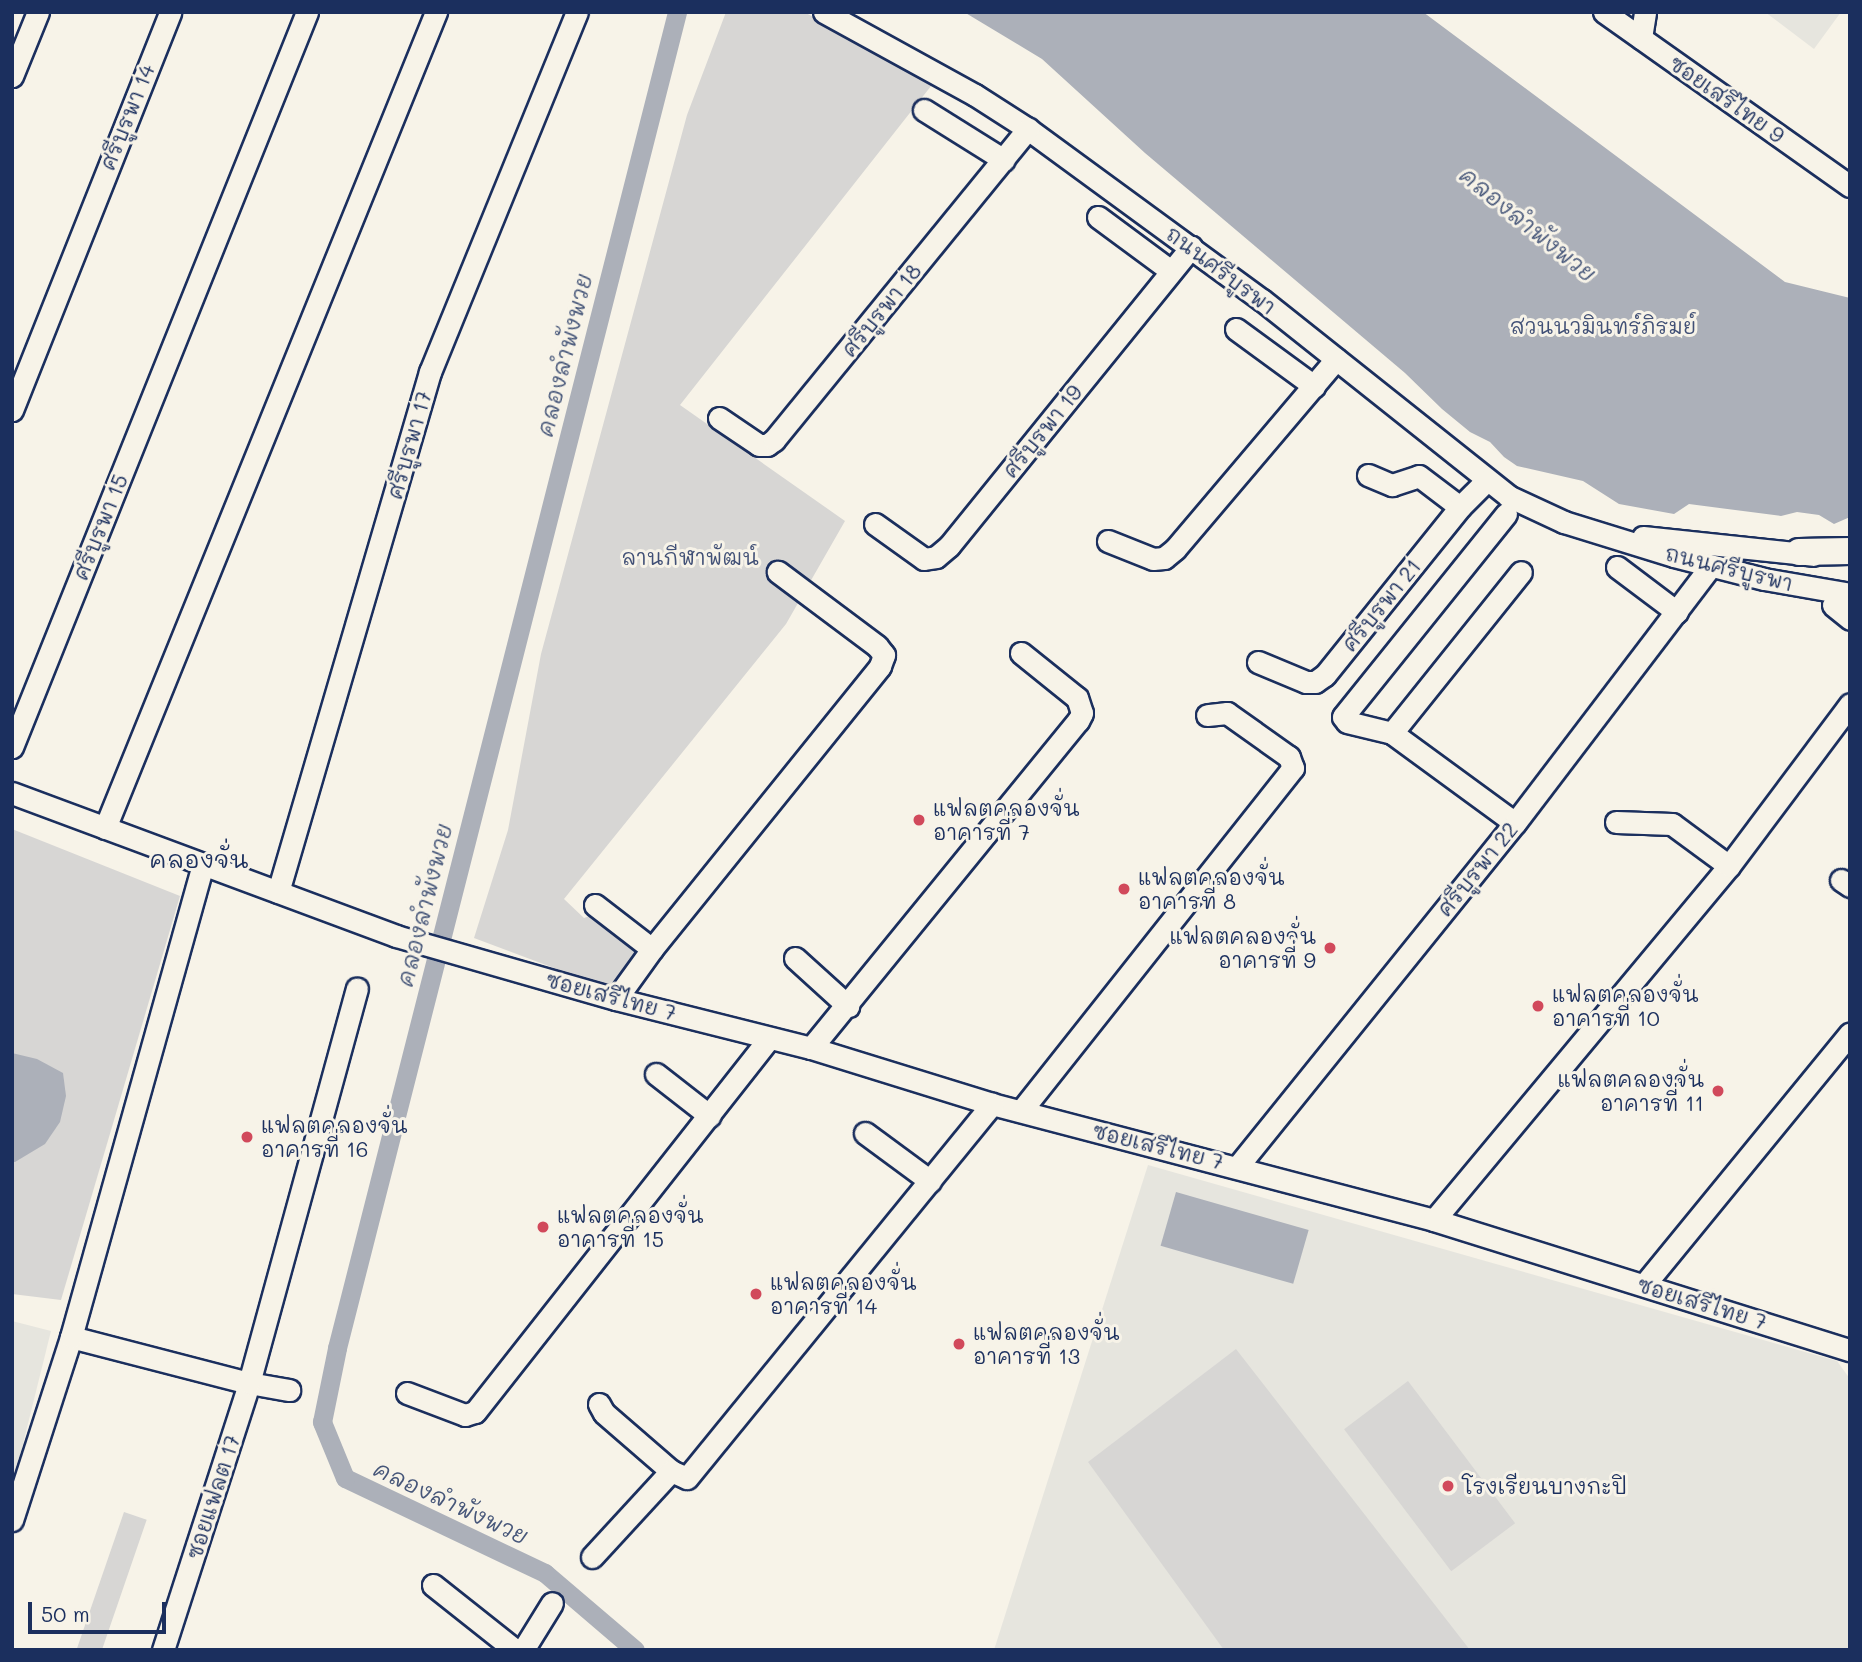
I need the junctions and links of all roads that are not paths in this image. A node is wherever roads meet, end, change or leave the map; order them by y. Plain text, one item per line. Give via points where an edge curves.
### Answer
1 (38, 12) edge
2 (170, 12) edge
3 (307, 12) edge
4 (436, 12) edge
5 (577, 12) edge
6 (824, 12) edge
7 (1604, 12) edge
8 (1645, 12) edge
9 (1641, 38) junction
10 (12, 76) edge
11 (924, 110) dead end
12 (1028, 129) junction
13 (1004, 160) junction
14 (1850, 186) edge
15 (1098, 216) dead end
16 (1191, 247) junction
17 (1171, 271) junction
18 (1236, 329) dead end
19 (1336, 359) junction
20 (1314, 386) junction
21 (12, 410) edge
22 (719, 418) dead end
23 (1368, 475) dead end
24 (1486, 481) junction
25 (1460, 507) junction
26 (1506, 514) dead end
27 (875, 524) dead end
28 (1610, 535) junction
29 (1108, 541) dead end
30 (1850, 551) edge
31 (1799, 552) junction
32 (1850, 561) edge
33 (1711, 566) junction
34 (1617, 567) dead end
35 (778, 572) dead end
36 (1521, 572) dead end
37 (1841, 600) edge
38 (1677, 612) junction
39 (1850, 619) edge
40 (1021, 653) dead end
41 (1258, 662) dead end
42 (1850, 704) edge
43 (1207, 715) dead end
44 (1392, 733) junction
45 (12, 747) edge
46 (12, 793) edge
47 (1515, 822) junction
48 (1616, 822) dead end
49 (105, 828) junction
50 (203, 864) junction
51 (1729, 866) junction
52 (278, 892) junction
53 (595, 905) dead end
54 (652, 949) junction
55 (794, 958) dead end
56 (357, 989) dead end
57 (616, 999) junction
58 (848, 1006) junction
59 (1850, 1033) edge
60 (769, 1038) junction
61 (811, 1048) junction
62 (656, 1074) dead end
63 (992, 1104) junction
64 (1021, 1111) junction
65 (710, 1116) junction
66 (864, 1133) dead end
67 (1238, 1166) junction
68 (930, 1181) junction
69 (1434, 1220) junction
70 (1644, 1285) junction
71 (71, 1337) junction
72 (1850, 1350) edge
73 (250, 1383) junction
74 (289, 1390) dead end
75 (407, 1393) dead end
76 (599, 1404) dead end
77 (671, 1471) junction
78 (12, 1520) edge
79 (592, 1557) dead end
80 (433, 1585) dead end
81 (552, 1603) dead end
82 (163, 1650) edge
83 (515, 1650) edge
84 (523, 1650) edge

1 - 10 street
2 - 21 street, ศรีบูรพา 14
3 - 45 street, ศรีบูรพา 15
4 - 49 street
5 - 52 street, ศรีบูรพา 17 via 430,372
6 - 12 street, ถนนศรีบูรพา
7 - 9 street, ซอยเสรีไทย 9
8 - 9 street
9 - 14 street, ซอยเสรีไทย 9
11 - 13 street
12 - 13 street, ศรีบูรพา 18
12 - 16 street, ถนนศรีบูรพา
13 - 22 street, ศรีบูรพา 18 via 774,440 759,445
15 - 17 street
16 - 17 street, ศรีบูรพา 19
16 - 19 street, ถนนศรีบูรพา
17 - 27 street, ศรีบูรพา 19 via 949,546 924,559
18 - 20 street
19 - 20 street
19 - 24 street, ถนนศรีบูรพา
20 - 29 street via 1164,558 1153,559
23 - 25 street via 1392,485 1419,476
24 - 25 street, ศรีบูรพา 21
24 - 28 street, ถนนศรีบูรพา via 1535,510
25 - 41 street, ศรีบูรพา 21 via 1325,675 1306,682
26 - 44 street via 1343,717 1347,722
28 - 31 street, ถนนศรีบูรพา
28 - 33 street, ถนนศรีบูรพา
30 - 31 main road
31 - 32 street, ถนนศรีบูรพา
33 - 37 street, ถนนศรีบูรพา
33 - 38 street, ศรีบูรพา 22
34 - 38 street
35 - 54 street via 884,655 880,666
36 - 44 street
37 - 39 street
38 - 47 street, ศรีบูรพา 22
40 - 58 street via 1077,698 1082,713
42 - 51 street
43 - 64 street via 1227,713 1289,757 1293,768
44 - 47 street
46 - 49 street, ซอยเสรีไทย 7
47 - 67 street, ศรีบูรพา 22
48 - 51 street via 1672,824
49 - 50 street, ซอยเสรีไทย 7
50 - 52 street, ซอยเสรีไทย 7
50 - 71 street
51 - 69 street
52 - 57 street, ซอยเสรีไทย 7 via 396,936
53 - 54 street
54 - 57 street
55 - 58 street
56 - 73 street, ซอยแฟลต 17
57 - 60 street, ซอยเสรีไทย 7
58 - 61 street
59 - 70 street
60 - 61 street, ซอยเสรีไทย 7
60 - 65 street
61 - 63 street, ซอยเสรีไทย 7
62 - 65 street
63 - 64 street, ซอยเสรีไทย 7
63 - 68 street
64 - 67 street, ซอยเสรีไทย 7
65 - 75 street via 475,1412 465,1415
66 - 68 street
67 - 69 street, ซอยเสรีไทย 7
68 - 77 street via 687,1478
69 - 70 street, ซอยเสรีไทย 7
70 - 72 street, ซอยเสรีไทย 7
71 - 73 street
71 - 78 street
73 - 74 street
73 - 82 street, ซอยแฟลต 17
76 - 77 street
77 - 79 street
80 - 83 street
81 - 84 street

